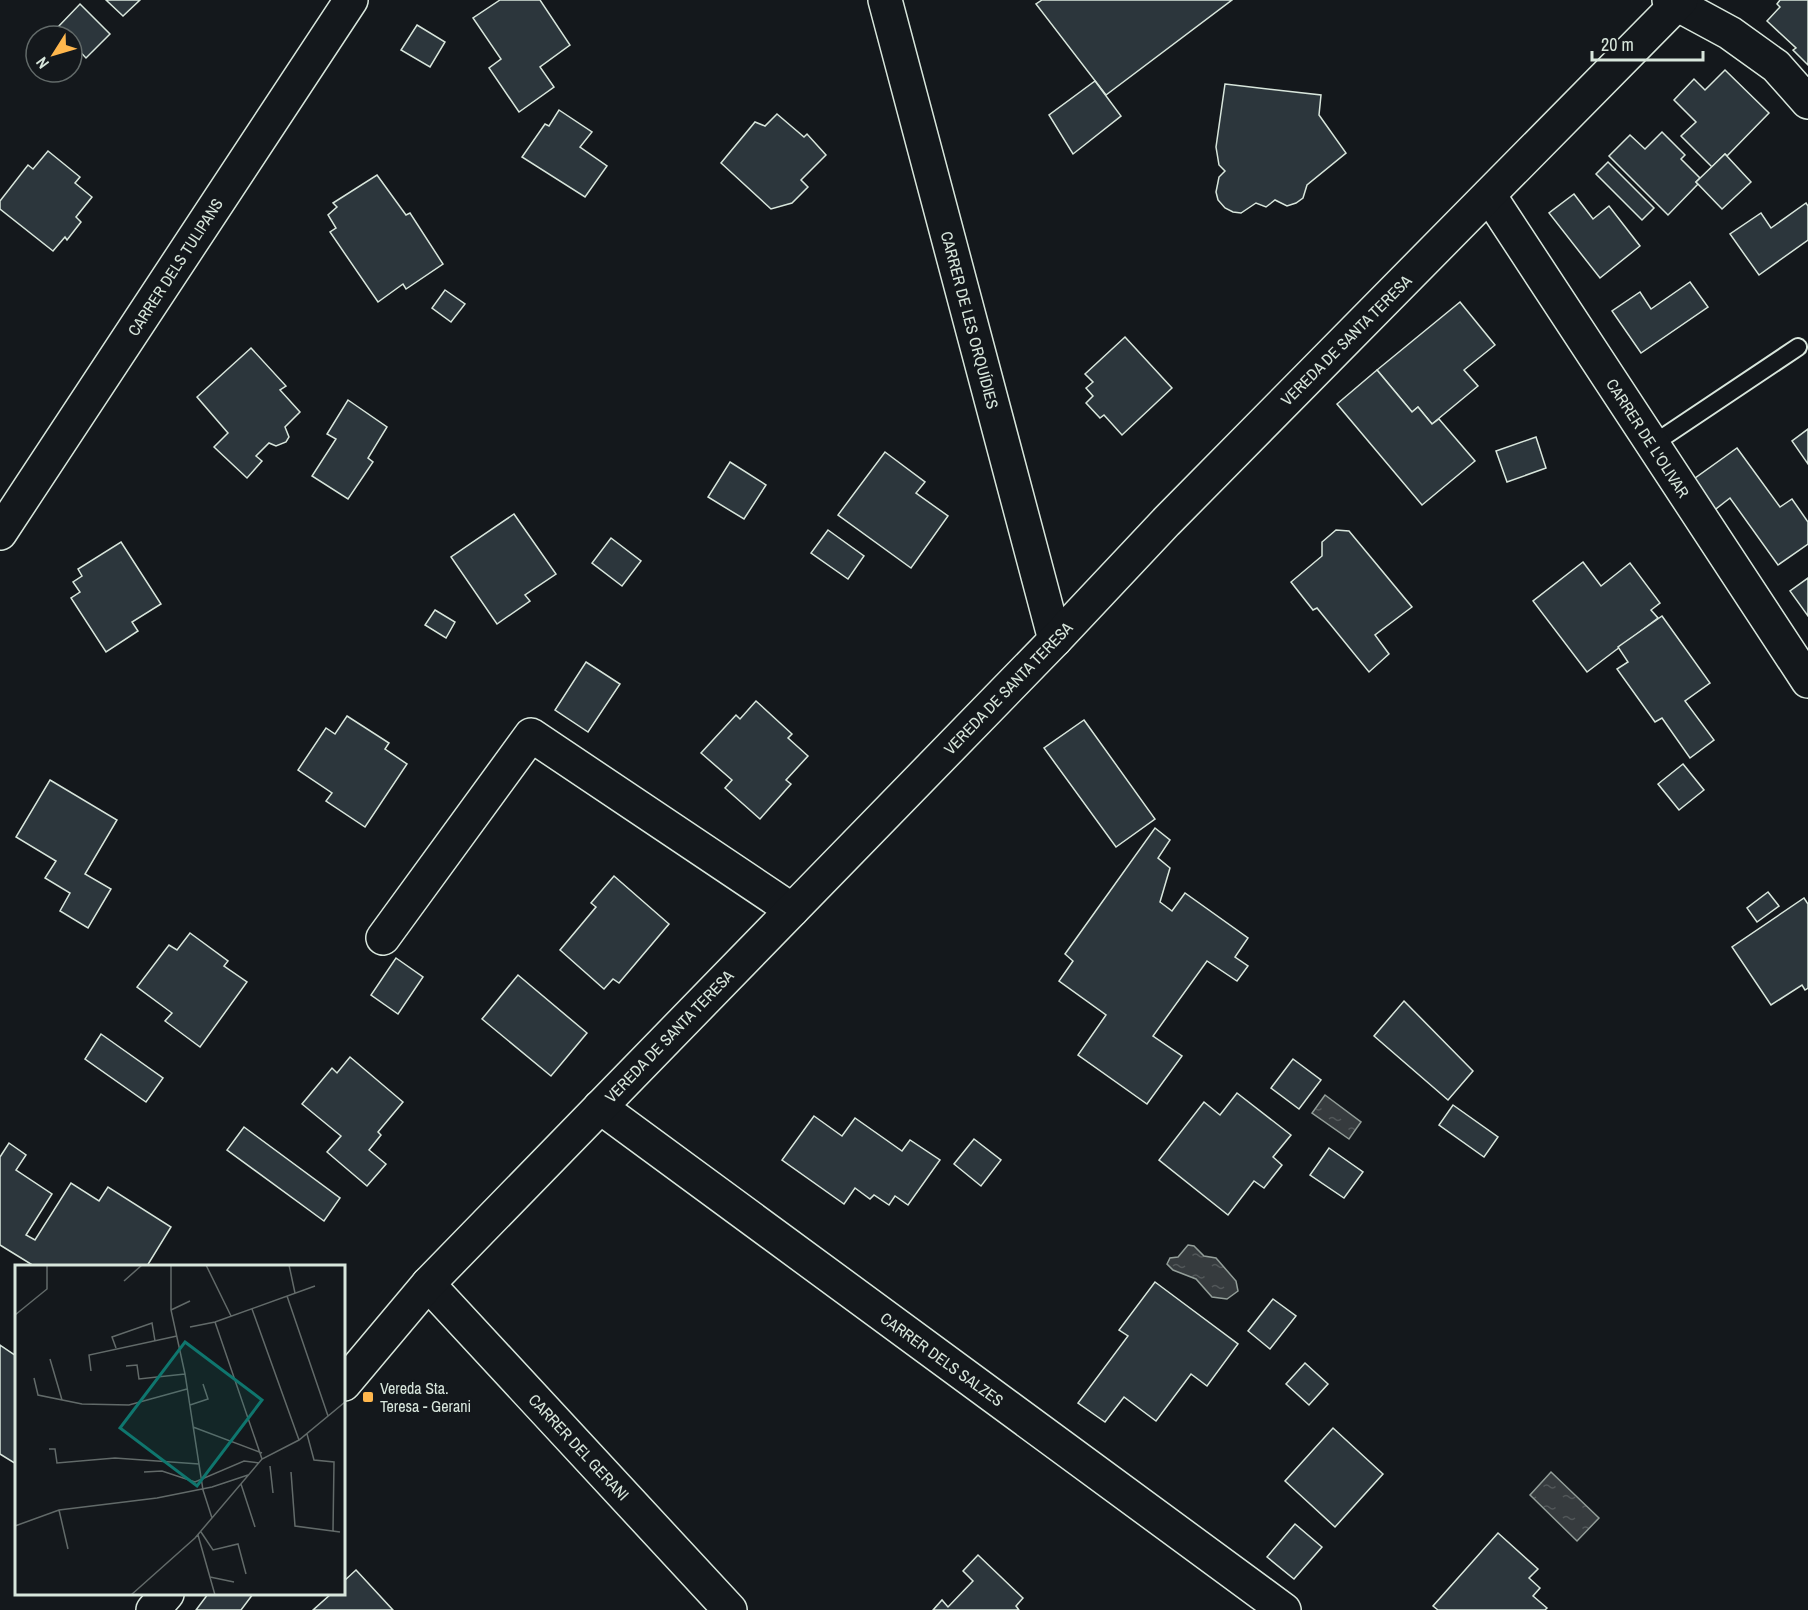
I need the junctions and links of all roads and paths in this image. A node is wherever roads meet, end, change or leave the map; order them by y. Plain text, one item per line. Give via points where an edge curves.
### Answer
1 (351, 0) edge
2 (885, 0) edge
3 (1675, 1) edge
4 (1808, 102) edge
5 (1489, 195) junction
6 (1798, 348) dead end
7 (1653, 444) junction
8 (0, 533) edge
9 (1055, 640) junction
10 (1808, 681) edge
11 (792, 910) junction
12 (383, 938) dead end
13 (600, 1107) junction
14 (428, 1284) junction
15 (345, 1383) edge
16 (165, 1595) edge
17 (153, 1610) edge
18 (730, 1610) edge
19 (1284, 1610) edge

1 - 8 street, CARRER DELS TULIPANS
2 - 9 street, CARRER DE LES ORQUÍDIES
3 - 4 street via 1776,66
3 - 5 street, VEREDA DE SANTA TERESA
5 - 7 street, CARRER DE L'OLIVAR
5 - 9 street, VEREDA DE SANTA TERESA
6 - 7 lane
7 - 10 street, CARRER DE L'OLIVAR
9 - 11 street, VEREDA DE SANTA TERESA
11 - 12 street via 531,735
11 - 13 street, VEREDA DE SANTA TERESA
13 - 14 street, VEREDA DE SANTA TERESA
13 - 19 street, CARRER DELS SALZES
14 - 15 street, VEREDA DE SANTA TERESA
14 - 18 street, CARRER DEL GERANI
16 - 17 street

